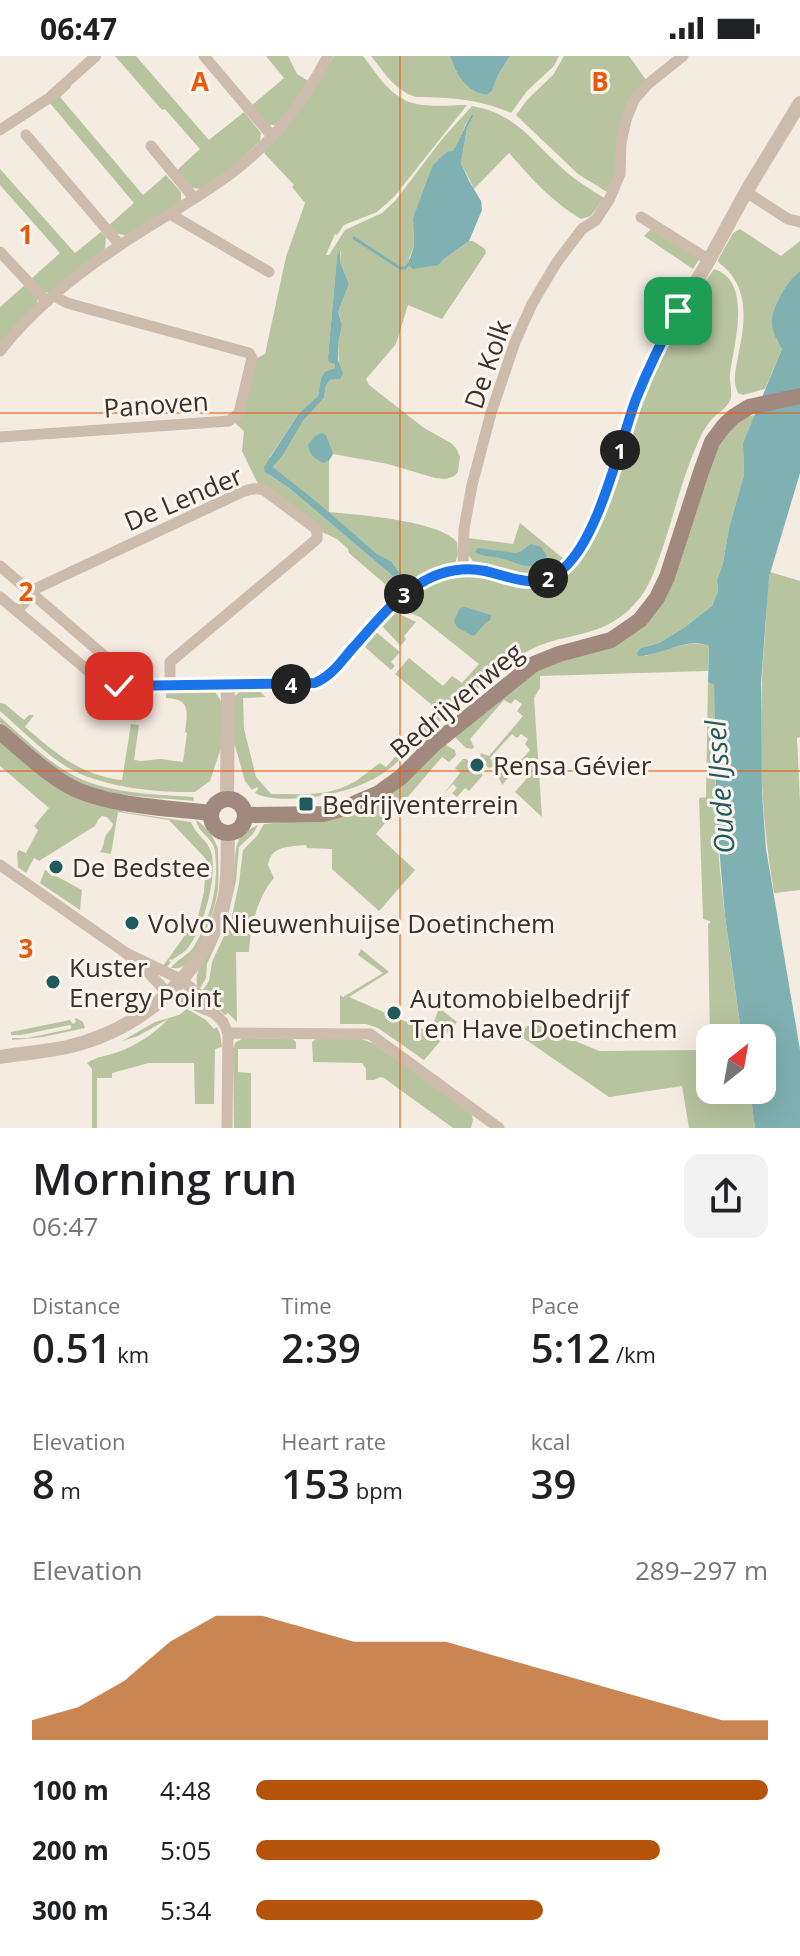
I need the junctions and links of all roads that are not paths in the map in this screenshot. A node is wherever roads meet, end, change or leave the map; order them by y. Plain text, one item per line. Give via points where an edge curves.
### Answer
1 (96, 56) edge
2 (204, 56) edge
3 (328, 56) edge
4 (683, 56) edge
5 (800, 103) edge
6 (0, 130) edge
7 (26, 135) dead end
8 (272, 136) junction
9 (151, 146) dead end
10 (746, 192) junction
11 (194, 198) junction
12 (170, 214) junction
13 (641, 217) dead end
14 (800, 222) edge
15 (120, 245) junction
16 (0, 252) edge
17 (709, 260) junction
18 (269, 272) dead end
19 (50, 299) junction
20 (0, 351) edge
21 (800, 396) edge
22 (0, 437) edge
23 (0, 566) edge
24 (463, 569) junction
25 (32, 593) junction
26 (0, 597) edge
27 (17, 611) junction
28 (228, 684) junction
29 (119, 686) junction
30 (170, 686) junction
31 (0, 732) edge
32 (227, 799) junction
33 (211, 813) junction
34 (245, 815) junction
35 (228, 833) junction
36 (0, 865) edge
37 (126, 953) junction
38 (182, 980) junction
39 (168, 994) junction
40 (214, 1013) junction
41 (228, 1033) junction
42 (0, 1057) edge
43 (227, 1128) edge
44 (499, 1128) edge

1 - 6 street via 49,98
2 - 8 street
3 - 8 street via 312,87
4 - 24 street, De Kolk via 634,100 621,143 620,174 610,198 557,262 515,342 472,485
5 - 10 street
7 - 15 street
8 - 11 street via 237,169
9 - 11 street
10 - 14 street
10 - 17 street
11 - 12 street
12 - 15 street
12 - 18 street
13 - 17 street
15 - 19 street
16 - 19 street
17 - 24 street via 658,347 600,508 571,562 543,580
19 - 20 street
19 - 22 street, Panoven via 249,353 239,413 229,421
21 - 34 main road, Bedrijvenweg via 749,407 712,442 667,577 640,620 611,640 534,664 379,793 323,814
23 - 25 street
24 - 28 street via 431,577 403,595 321,680
25 - 27 street, De Lender
25 - 29 street via 116,666
25 - 30 street, De Lender via 242,492 264,490 315,528 317,539 170,662
26 - 27 street
27 - 29 street via 98,679
28 - 30 street
28 - 32 street
29 - 30 street
31 - 33 main road via 50,774 89,795
32 - 33 main road
32 - 34 main road via 239,803
33 - 35 main road via 215,827
34 - 35 main road via 240,827
35 - 38 street via 225,898 214,929
36 - 37 street
37 - 38 street
37 - 39 street
38 - 39 street
38 - 40 street
39 - 40 street
39 - 42 street via 131,1022 86,1041
40 - 41 street
41 - 43 street
41 - 44 street via 370,1034

